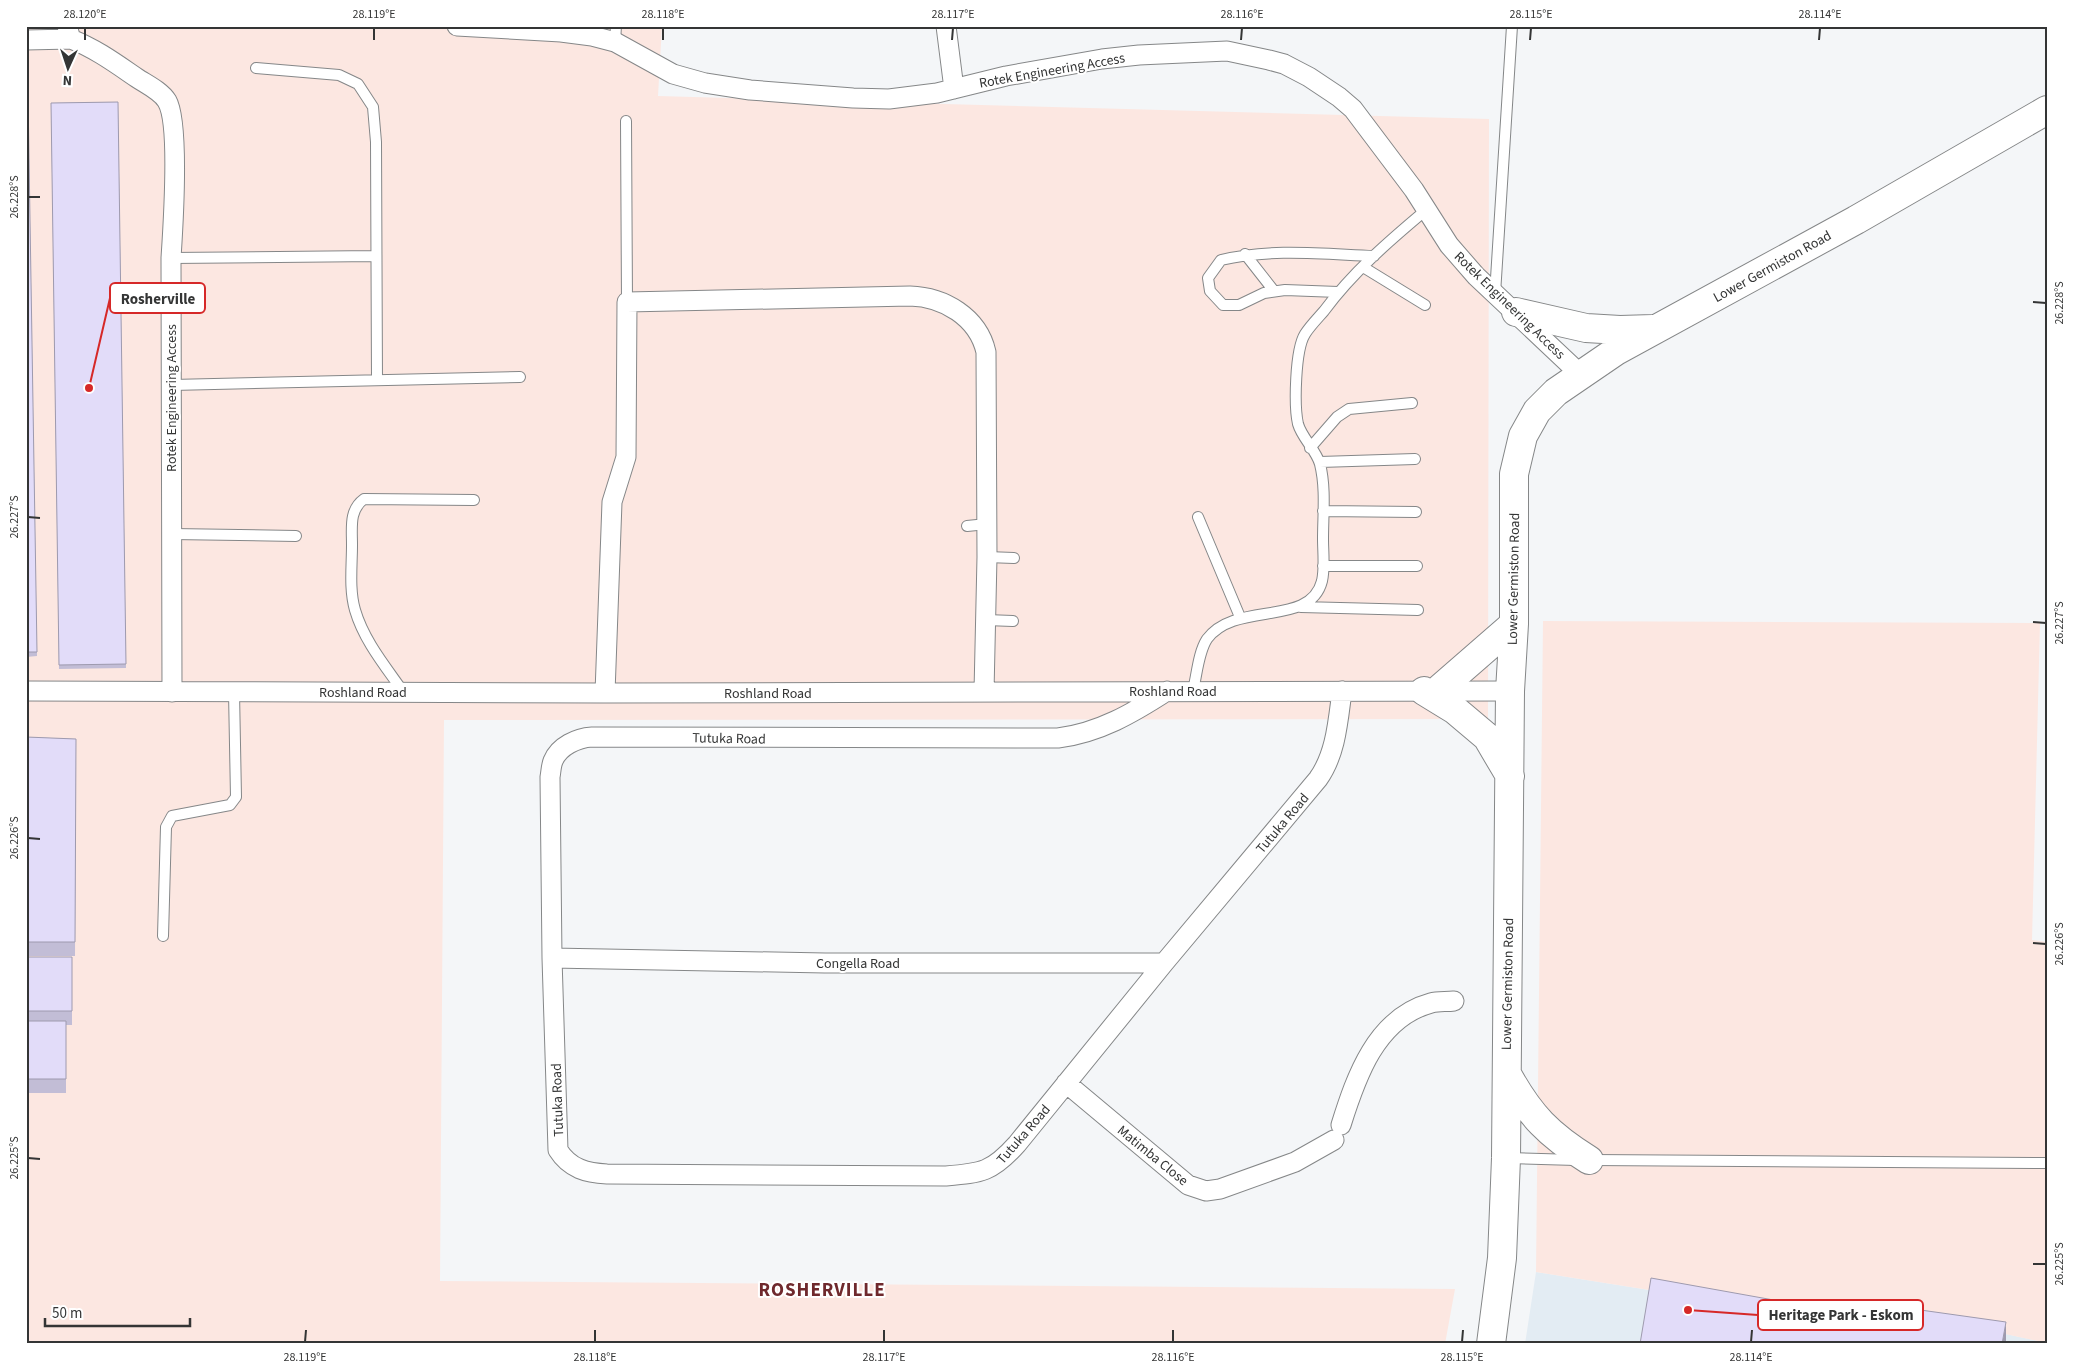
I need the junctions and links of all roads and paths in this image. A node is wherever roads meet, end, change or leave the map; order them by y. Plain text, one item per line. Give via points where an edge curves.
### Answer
1 (457, 26) edge
2 (946, 26) edge
3 (1512, 26) edge
4 (506, 27) edge
5 (561, 29) edge
6 (69, 33) edge
7 (616, 34) edge
8 (26, 40) edge
9 (256, 68) dead end
10 (954, 89) junction
11 (2047, 110) edge
12 (626, 121) dead end
13 (1426, 210) junction
14 (1245, 254) junction
15 (376, 256) junction
16 (1374, 256) junction
17 (171, 258) junction
18 (1363, 267) junction
19 (1274, 291) junction
20 (1338, 292) junction
21 (1495, 294) junction
22 (627, 302) junction
23 (1425, 305) dead end
24 (1516, 312) junction
25 (1659, 328) junction
26 (1580, 374) junction
27 (520, 378) dead end
28 (377, 380) junction
29 (172, 384) junction
30 (1412, 403) dead end
31 (1310, 448) junction
32 (1415, 459) dead end
33 (1320, 462) junction
34 (474, 500) dead end
35 (1323, 511) junction
36 (1416, 512) dead end
37 (1198, 516) dead end
38 (987, 524) junction
39 (967, 526) dead end
40 (172, 534) junction
41 (296, 536) dead end
42 (987, 557) junction
43 (1014, 558) dead end
44 (1323, 566) junction
45 (1417, 566) dead end
46 (1301, 607) junction
47 (1418, 610) dead end
48 (1240, 618) junction
49 (986, 620) junction
50 (1013, 621) dead end
51 (1514, 624) junction
52 (1193, 690) junction
53 (26, 691) edge
54 (1167, 691) junction
55 (1342, 691) junction
56 (1431, 691) junction
57 (1510, 691) junction
58 (172, 692) junction
59 (234, 692) junction
60 (984, 692) junction
61 (404, 693) junction
62 (605, 693) junction
63 (1511, 778) junction
64 (163, 936) dead end
65 (552, 958) junction
66 (1164, 963) junction
67 (1454, 1001) dead end
68 (1506, 1073) junction
69 (1066, 1083) junction
70 (1506, 1158) junction
71 (1589, 1160) junction
72 (2047, 1163) edge
73 (1491, 1344) edge

1 - 4 street, Rotek Engineering Access
2 - 10 street
3 - 21 lane
4 - 5 street, Rotek Engineering Access
5 - 7 street, Rotek Engineering Access via 592,36
6 - 8 street, Rotek Engineering Access
6 - 17 street, Rotek Engineering Access via 113,60 167,101 174,141
7 - 10 street, Rotek Engineering Access via 673,74 705,83 750,90 889,99
9 - 15 lane via 340,75 358,84 373,107
10 - 13 street, Rotek Engineering Access via 1102,59 1200,51 1252,55 1284,64 1325,87 1353,109
11 - 25 street, Lower Germiston Road
12 - 22 lane
13 - 16 lane
13 - 21 street, Rotek Engineering Access via 1449,245
14 - 16 lane
14 - 19 lane
14 - 19 lane via 1220,260 1208,278 1210,292 1223,305 1239,305
15 - 17 lane
15 - 28 lane
16 - 18 lane
17 - 29 street, Rotek Engineering Access
18 - 20 lane
18 - 23 lane
19 - 20 lane
20 - 31 lane via 1305,335 1299,350 1296,378 1298,424
21 - 24 street, Rotek Engineering Access
22 - 38 street via 923,296 948,304 975,328 986,352
22 - 62 street via 626,457 612,502
24 - 25 street via 1586,328
24 - 26 street, Rotek Engineering Access
25 - 26 street, Lower Germiston Road
26 - 51 street, Lower Germiston Road via 1537,411 1528,424 1521,445 1514,474
27 - 28 lane
28 - 29 lane
29 - 40 street, Rotek Engineering Access
30 - 31 lane via 1349,409 1337,417
31 - 33 lane
32 - 33 lane
33 - 35 lane via 1324,486
34 - 61 lane via 364,499 356,505 352,517 355,609 382,662
35 - 36 lane
35 - 44 lane
37 - 48 lane
38 - 39 lane
38 - 42 street
40 - 41 lane
40 - 58 street, Rotek Engineering Access
42 - 43 lane
42 - 49 street
44 - 45 lane
44 - 46 lane via 1322,581 1314,597
46 - 47 lane
46 - 48 lane
48 - 52 lane via 1222,626 1207,640
49 - 50 lane
49 - 60 street
51 - 56 street
51 - 57 street, Lower Germiston Road
52 - 54 street, Roshland Road
52 - 55 street, Roshland Road
53 - 58 street, Roshland Road
54 - 60 street, Roshland Road
54 - 65 street, Tutuka Road via 1107,726 1058,738 580,738 557,755 550,777
55 - 56 street, Roshland Road
55 - 66 street, Tutuka Road via 1327,767
56 - 57 street, Roshland Road
56 - 63 street via 1487,737
57 - 63 street, Lower Germiston Road
58 - 59 street, Roshland Road
59 - 61 street, Roshland Road
59 - 64 lane via 236,797 230,805 172,816 168,820
60 - 62 street, Roshland Road
61 - 62 street, Roshland Road
63 - 68 street, Lower Germiston Road
65 - 66 street, Congella Road via 825,963
65 - 69 street, Tutuka Road via 558,1150 566,1161 592,1173 946,1176 978,1173 1004,1159
66 - 69 street, Tutuka Road
67 - 69 street, Matimba Close via 1431,1002 1390,1026 1375,1044 1364,1066 1337,1133 1295,1162 1220,1189 1200,1190 1188,1185
68 - 70 street, Lower Germiston Road
68 - 71 street via 1540,1124
70 - 71 lane
70 - 73 street, Lower Germiston Road via 1502,1258
71 - 72 lane

